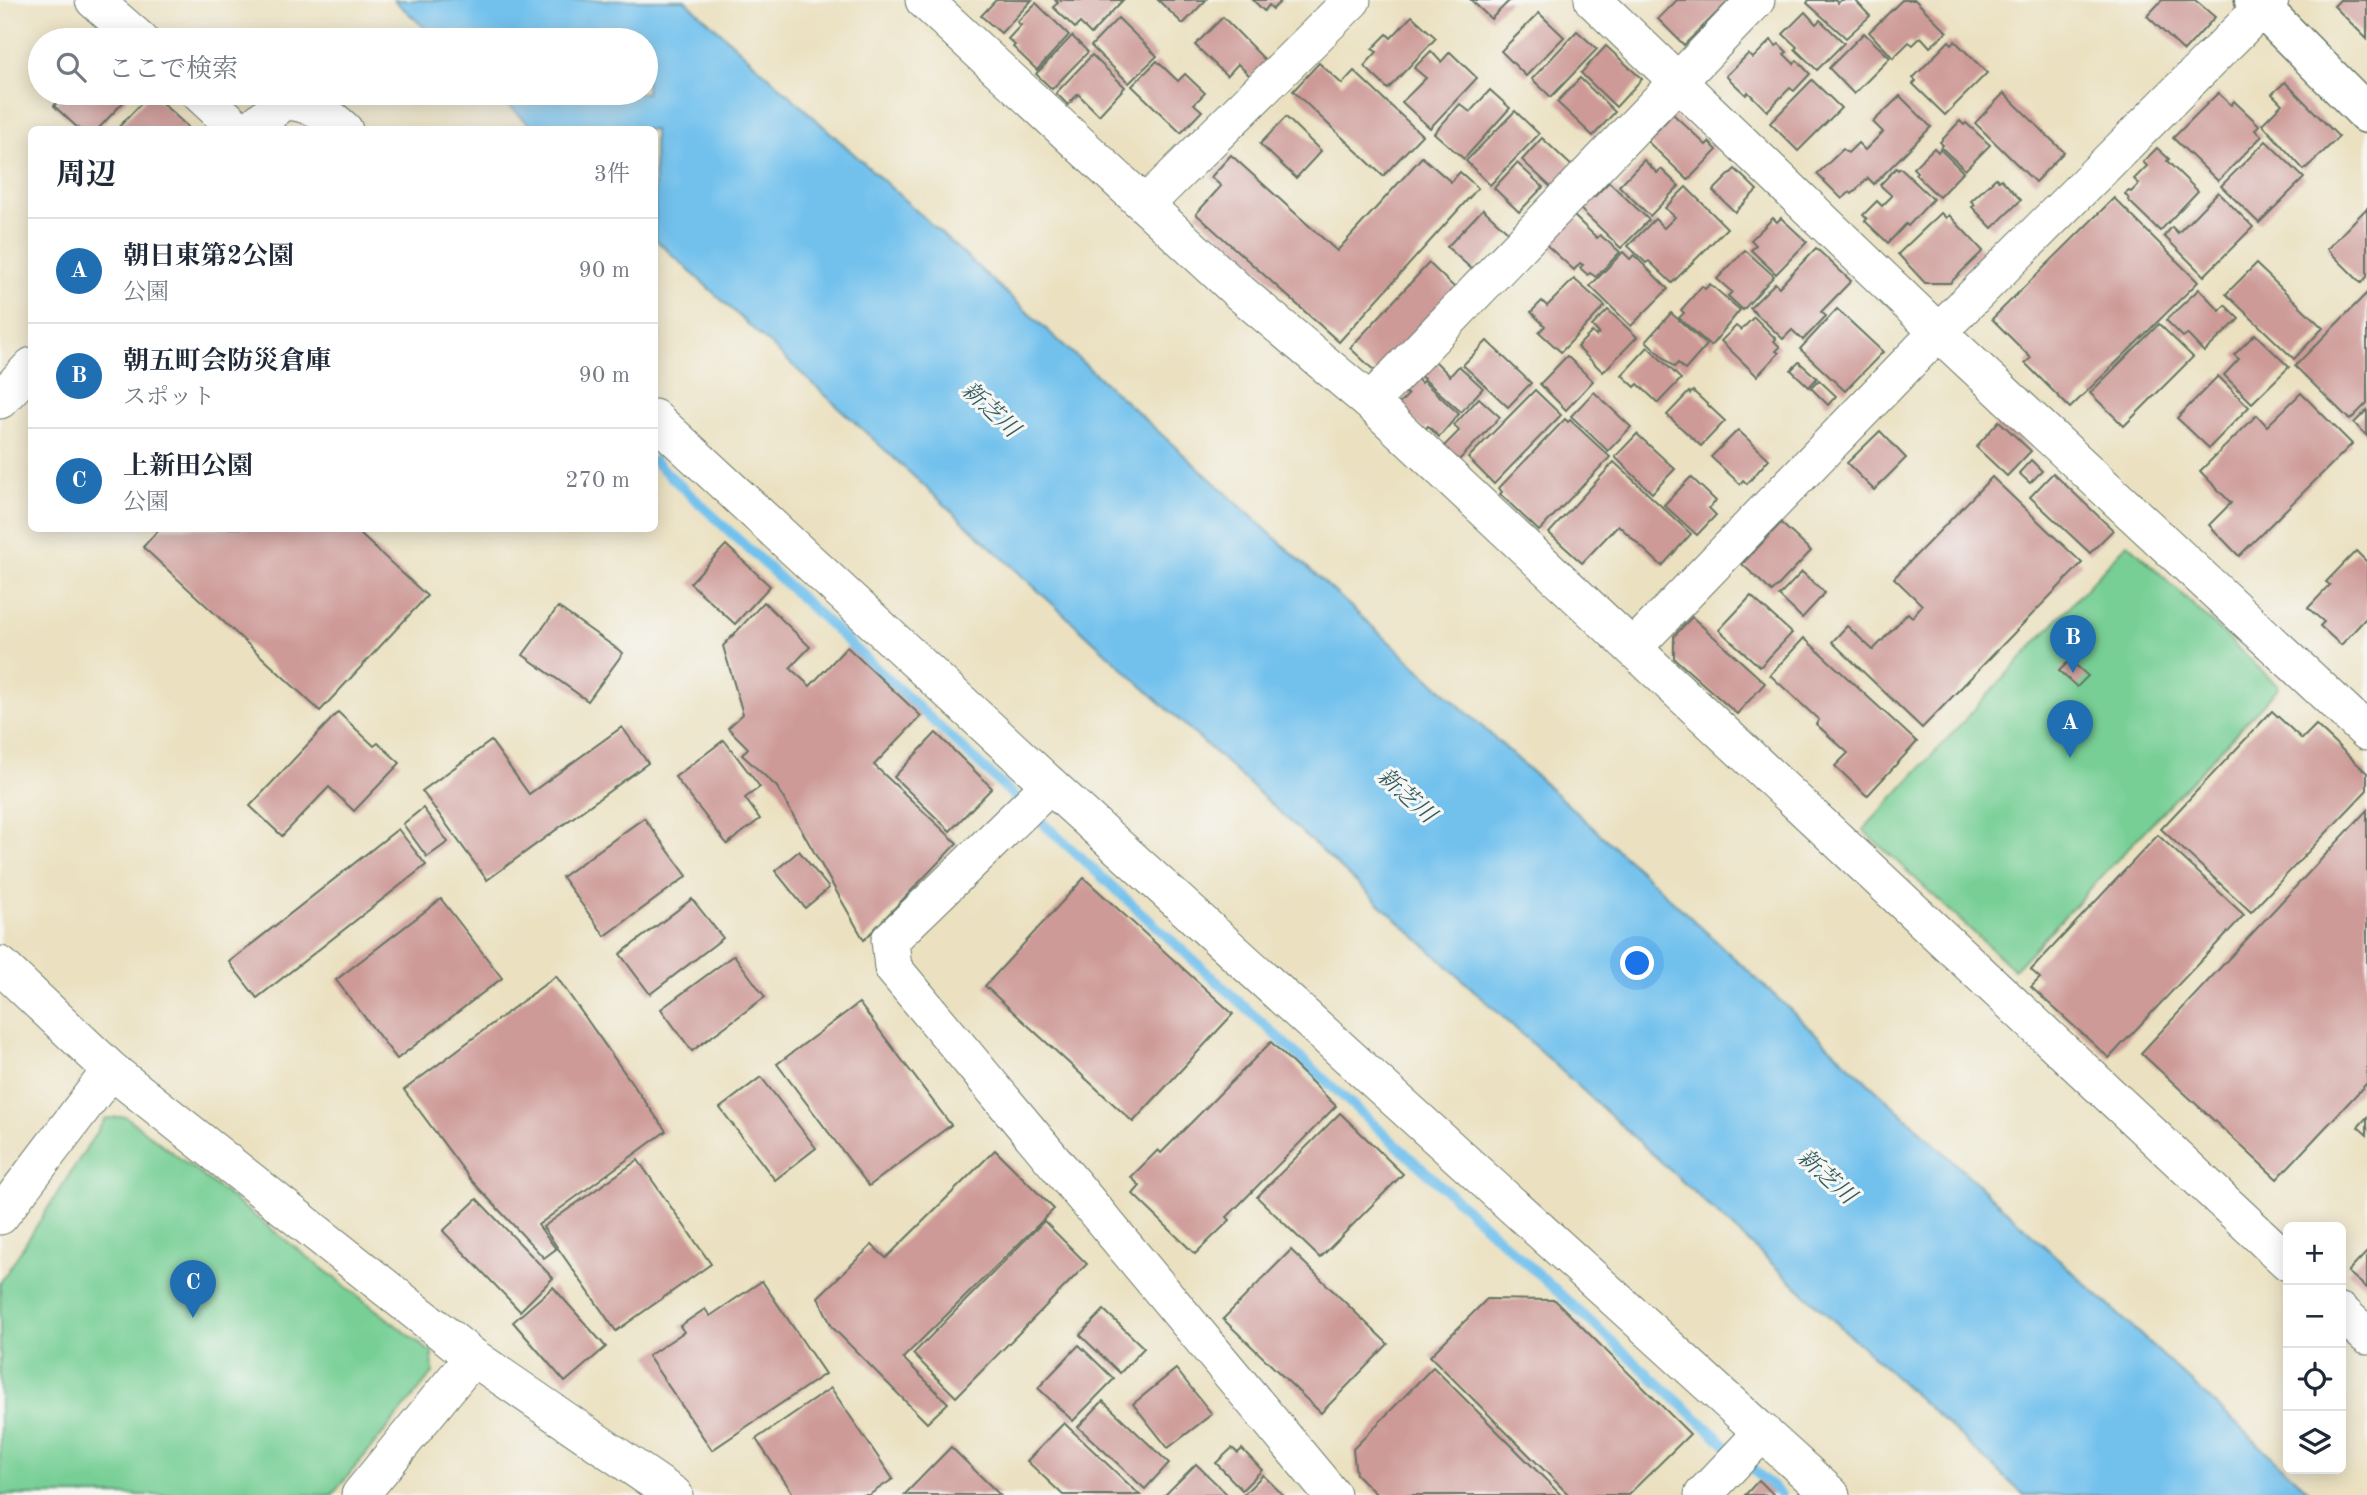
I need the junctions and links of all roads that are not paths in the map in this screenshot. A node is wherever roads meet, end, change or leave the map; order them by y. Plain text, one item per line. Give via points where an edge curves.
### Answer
1 (94, 0) edge
2 (924, 0) edge
3 (1352, 0) edge
4 (1593, 0) edge
5 (1756, 0) edge
6 (2262, 3) edge
7 (126, 28) edge
8 (1678, 82) junction
9 (212, 105) edge
10 (279, 105) edge
11 (309, 105) edge
12 (2367, 114) edge
13 (235, 126) edge
14 (255, 126) edge
15 (340, 126) edge
16 (1146, 204) junction
17 (1938, 331) junction
18 (28, 370) edge
19 (0, 400) edge
20 (1370, 402) junction
21 (658, 422) edge
22 (1633, 648) junction
23 (2367, 732) edge
24 (1050, 785) junction
25 (0, 965) edge
26 (111, 1070) junction
27 (0, 1216) edge
28 (2283, 1257) edge
29 (2346, 1316) edge
30 (2367, 1336) edge
31 (473, 1357) junction
32 (1763, 1432) junction
33 (360, 1495) edge
34 (674, 1495) edge
35 (1332, 1495) edge
36 (1703, 1495) edge
37 (1831, 1495) edge

1 - 7 street
2 - 16 street
3 - 16 street
4 - 8 street
5 - 8 street
6 - 12 street
6 - 17 street
8 - 17 street
8 - 20 street
9 - 13 street
10 - 14 street
11 - 15 street
16 - 20 street via 1238,291
17 - 22 street
17 - 23 street
18 - 19 street
20 - 22 street
21 - 24 street
22 - 28 street
24 - 32 street
24 - 35 street via 890,940 893,968
25 - 26 street
26 - 27 street
26 - 31 street
29 - 30 street
31 - 33 street
31 - 34 street
32 - 36 street
32 - 37 street

